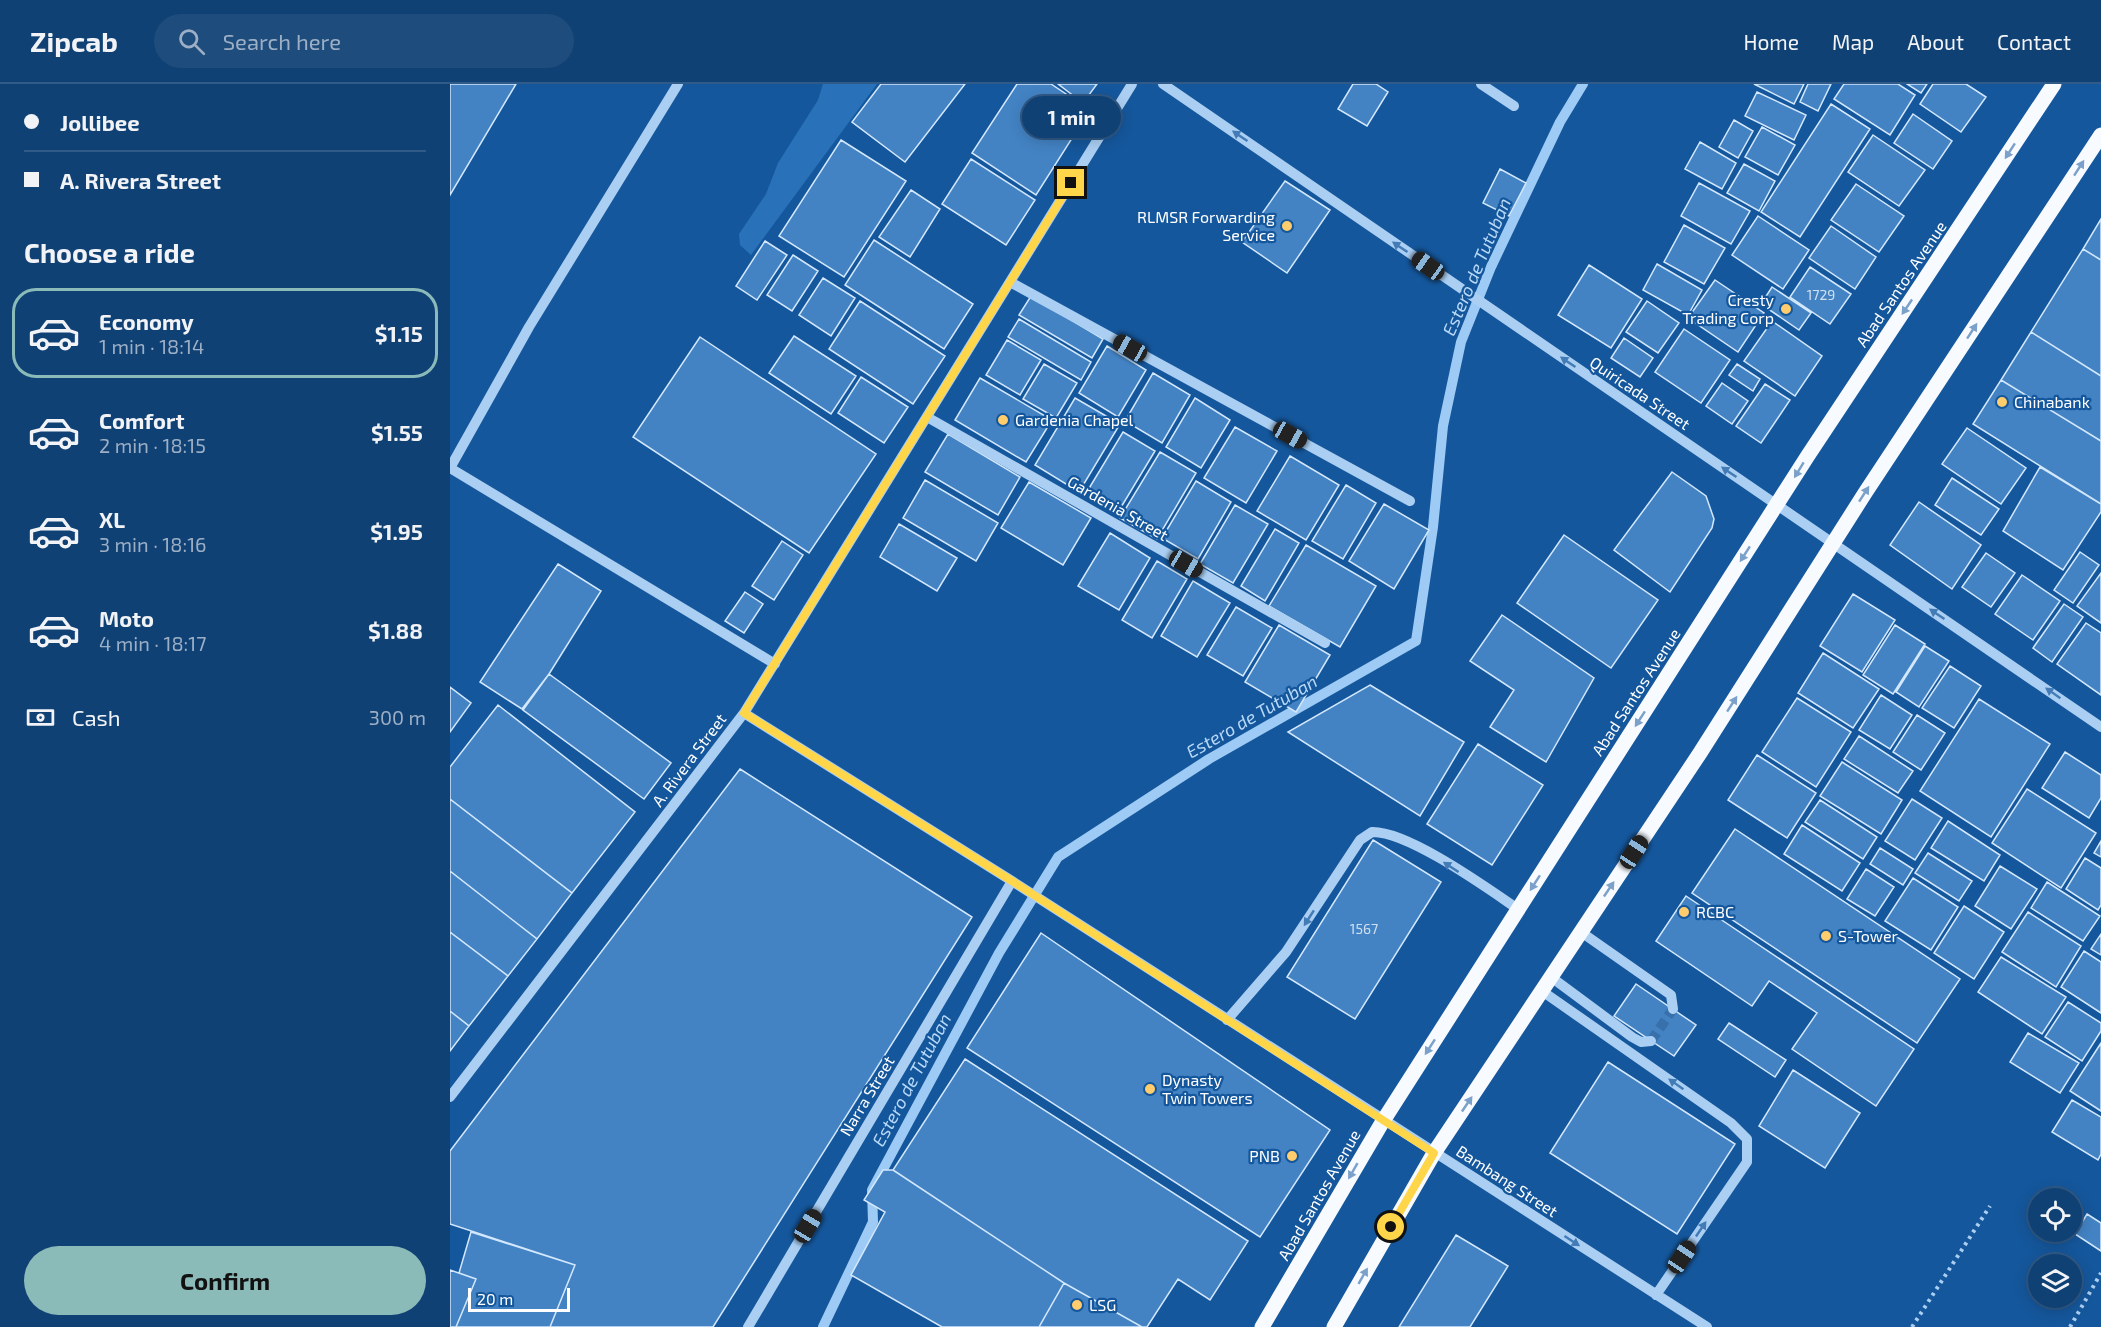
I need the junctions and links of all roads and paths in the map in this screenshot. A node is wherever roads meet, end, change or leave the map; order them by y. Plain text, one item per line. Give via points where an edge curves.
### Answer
1 (678, 84) edge
2 (1132, 84) edge
3 (1163, 84) edge
4 (1481, 84) edge
5 (2054, 84) edge
6 (1514, 106) dead end
7 (2101, 135) edge
8 (1010, 282) junction
9 (927, 417) junction
10 (1410, 501) dead end
11 (1777, 505) junction
12 (1833, 543) junction
13 (1325, 643) dead end
14 (775, 664) junction
15 (744, 713) junction
16 (2101, 727) edge
17 (1012, 881) junction
18 (1518, 909) junction
19 (1581, 932) junction
20 (1551, 977) junction
21 (1542, 991) junction
22 (1673, 1009) dead end
23 (1227, 1020) junction
24 (1651, 1041) dead end
25 (450, 1097) edge
26 (1383, 1120) junction
27 (1434, 1153) junction
28 (1990, 1206) dead end
29 (2101, 1273) edge
30 (1656, 1295) junction
31 (748, 1327) edge
32 (1262, 1327) edge
33 (1334, 1327) edge
34 (1707, 1327) edge
35 (1912, 1327) edge
36 (2070, 1327) edge

1 - 14 street via 529,327 450,468
2 - 8 street, A. Rivera Street
11 -> 3 street, Quiricada Street
4 - 6 street
5 -> 11 main road, Abad Santos Avenue
12 -> 7 main road
8 - 9 street, A. Rivera Street
8 - 10 street
9 - 13 street, Gardenia Street
9 - 14 street, A. Rivera Street
11 - 12 street, Quiricada Street
11 -> 18 main road, Abad Santos Avenue
16 -> 12 street, Quiricada Street
19 -> 12 main road
14 - 15 street, A. Rivera Street
15 - 17 street, Bambang Street
15 - 25 street, A. Rivera Street
17 - 23 street, Bambang Street
17 - 31 street, Narra Street
18 -> 23 street via 1418,848 1394,836 1372,832 1360,840 1286,952
18 -> 26 main road, Abad Santos Avenue
19 - 20 main road
19 - 22 street via 1671,995
20 - 21 main road
20 - 24 street via 1632,1037 1641,1042
27 -> 21 main road
30 -> 21 street via 1747,1162 1747,1139 1731,1123
23 - 26 street, Bambang Street
26 - 27 street, Bambang Street
26 -> 32 main road, Abad Santos Avenue
27 -> 30 street, Bambang Street
33 -> 27 main road
28 - 35 path
29 - 36 path
30 - 34 street, Bambang Street

